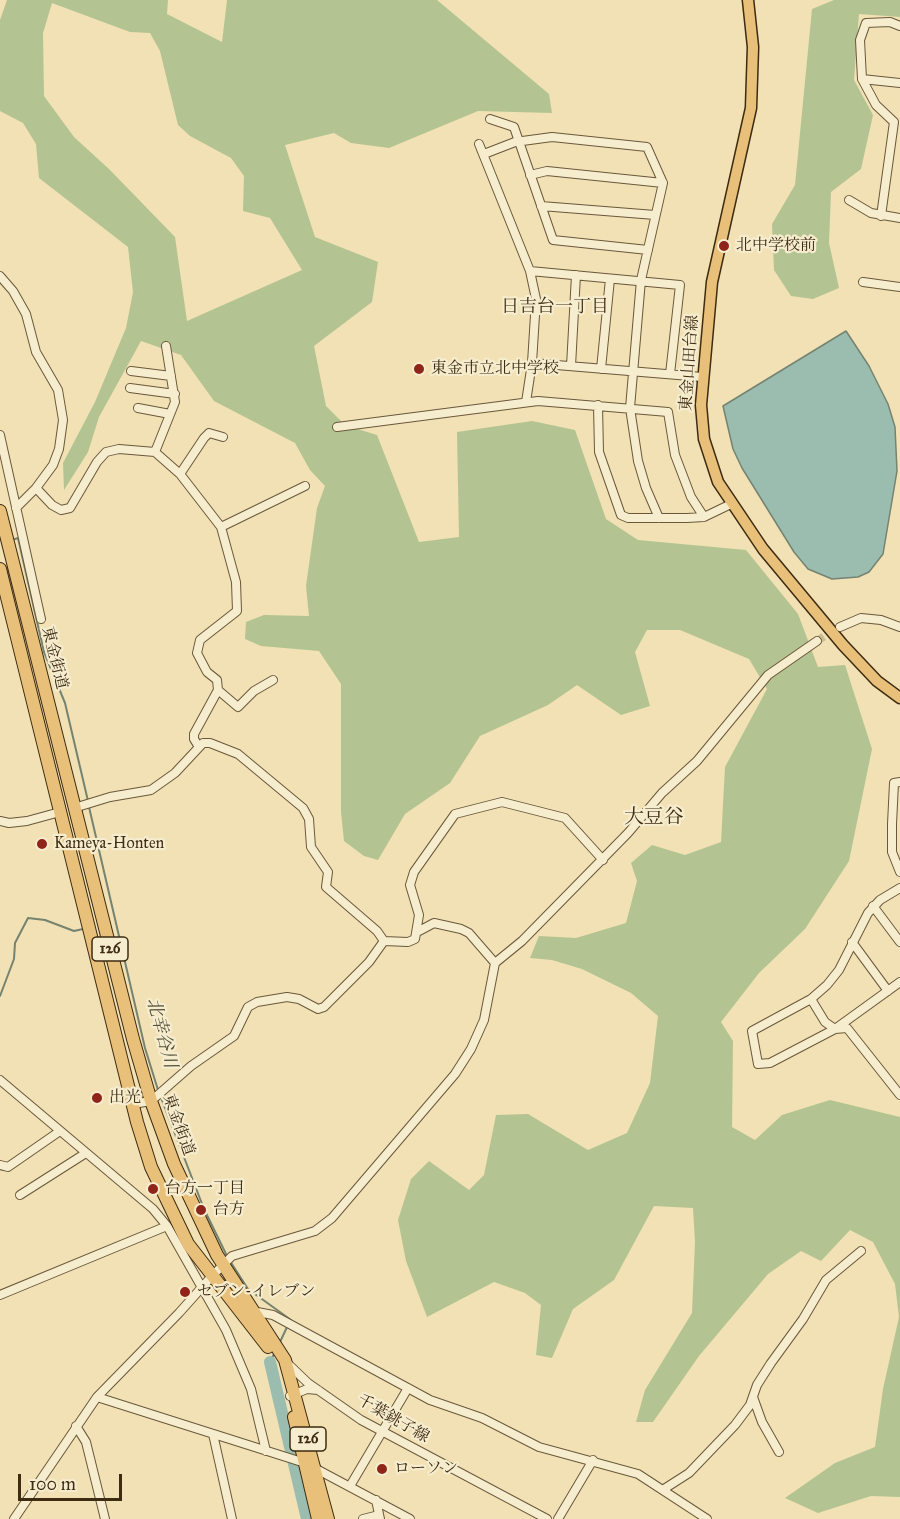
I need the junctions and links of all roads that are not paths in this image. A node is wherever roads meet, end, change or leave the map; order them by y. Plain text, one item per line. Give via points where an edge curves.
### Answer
1 (748, 0) edge
2 (900, 26) edge
3 (862, 79) junction
4 (900, 83) edge
5 (490, 119) dead end
6 (518, 141) junction
7 (479, 144) dead end
8 (484, 154) junction
9 (530, 175) junction
10 (663, 183) junction
11 (849, 200) dead end
12 (541, 206) junction
13 (655, 215) junction
14 (881, 216) junction
15 (900, 218) edge
16 (648, 250) junction
17 (530, 271) junction
18 (576, 275) junction
19 (0, 276) edge
20 (610, 279) junction
21 (641, 280) junction
22 (863, 282) dead end
23 (900, 287) edge
24 (166, 346) dead end
25 (532, 363) junction
26 (571, 366) junction
27 (600, 369) junction
28 (131, 371) dead end
29 (633, 371) junction
30 (670, 375) junction
31 (171, 376) junction
32 (702, 377) junction
33 (130, 388) dead end
34 (175, 394) junction
35 (526, 402) junction
36 (598, 405) junction
37 (138, 408) dead end
38 (630, 408) junction
39 (170, 414) junction
40 (337, 427) dead end
41 (0, 435) edge
42 (223, 437) dead end
43 (155, 452) junction
44 (180, 474) junction
45 (305, 486) dead end
46 (36, 488) junction
47 (731, 504) junction
48 (16, 508) junction
49 (0, 511) edge
50 (704, 517) junction
51 (660, 518) junction
52 (221, 528) junction
53 (5, 550) edge
54 (0, 570) edge
55 (41, 619) dead end
56 (840, 627) tunnel mouth
57 (900, 627) edge
58 (817, 641) tunnel mouth
59 (273, 680) dead end
60 (218, 690) junction
61 (900, 698) edge
62 (199, 747) junction
63 (900, 782) edge
64 (74, 808) junction
65 (60, 812) junction
66 (0, 821) edge
67 (603, 860) junction
68 (900, 872) edge
69 (900, 888) edge
70 (873, 906) junction
71 (419, 931) junction
72 (384, 941) junction
73 (852, 942) junction
74 (900, 942) edge
75 (495, 963) junction
76 (900, 982) edge
77 (888, 991) junction
78 (811, 999) junction
79 (835, 1029) junction
80 (0, 1080) edge
81 (900, 1095) edge
82 (151, 1101) junction
83 (133, 1104) junction
84 (60, 1131) junction
85 (86, 1153) junction
86 (0, 1165) edge
87 (20, 1195) dead end
88 (166, 1201) junction
89 (153, 1209) junction
90 (167, 1226) junction
91 (861, 1251) dead end
92 (223, 1265) junction
93 (212, 1276) junction
94 (202, 1287) junction
95 (0, 1295) edge
96 (252, 1311) junction
97 (285, 1360) junction
98 (408, 1388) junction
99 (318, 1390) junction
100 (292, 1395) junction
101 (97, 1396) junction
102 (753, 1397) junction
103 (76, 1426) junction
104 (381, 1432) junction
105 (213, 1434) junction
106 (266, 1451) junction
107 (779, 1452) dead end
108 (593, 1460) junction
109 (310, 1465) junction
110 (350, 1486) junction
111 (664, 1489) junction
112 (376, 1500) junction
113 (379, 1517) edge
114 (14, 1519) edge
115 (105, 1519) edge
116 (232, 1519) edge
117 (318, 1519) edge
118 (328, 1519) edge
119 (363, 1519) edge
120 (410, 1519) edge
121 (547, 1519) edge
122 (558, 1519) edge
123 (707, 1519) edge

1 - 32 main road, 東金山田台線 via 753,47 751,108 713,273
2 - 3 street via 890,22 866,23 860,40
3 - 4 street
3 - 14 street via 876,105 894,122
5 - 6 street via 514,127
6 - 8 street
6 - 9 street
6 - 10 street via 552,136 647,147
7 - 8 street
8 - 17 street
9 - 10 street via 546,171
9 - 12 street
10 - 13 street
11 - 14 street
12 - 13 street
12 - 16 street via 553,240
13 - 16 street
14 - 15 street
16 - 21 street
17 - 18 street
17 - 25 street via 536,299
18 - 20 street
18 - 26 street
19 - 46 street via 22,306 36,352 62,402 59,449
20 - 21 street
20 - 27 street
21 - 29 street
21 - 30 street via 680,285
22 - 23 street
24 - 31 street
25 - 26 street
25 - 35 street
26 - 27 street
27 - 29 street
28 - 31 street
29 - 30 street
29 - 38 street
30 - 32 street
31 - 34 street
32 - 47 main road, 東金山田台線 via 704,439 712,469
33 - 34 street
34 - 39 street
35 - 36 street
35 - 40 street
36 - 38 street
36 - 51 street via 599,452 617,508 628,518
37 - 39 street
38 - 50 street via 668,412 675,455 691,497
38 - 51 street via 638,460
39 - 43 street
41 - 48 street
42 - 44 street via 210,434 204,438
43 - 44 street
43 - 46 street via 106,452 70,508 62,510 52,505
44 - 52 street
45 - 52 street
46 - 48 street
47 - 50 street
47 - 61 main road, 東金山田台線 via 843,645
48 - 55 street
49 - 53 highway, 東金街道 / 126
50 - 51 street
52 - 60 street via 236,582 237,611 200,640 197,653 207,672 217,680
53 - 64 highway, 東金街道 / 126
54 - 65 highway, 東金街道 / 126
56 - 57 street via 861,618
58 - 67 street via 768,675 697,761 662,793
59 - 60 street via 238,707
60 - 62 street via 194,734
62 - 64 street via 175,773 150,790
62 - 72 street via 210,743 238,754 303,808 309,819 311,847 328,872 327,887
63 - 68 street via 894,783 892,824 892,852
64 - 65 highway
64 - 82 highway, 東金街道 / 126
65 - 66 street via 27,821
65 - 83 highway, 東金街道 / 126
67 - 71 street via 565,818 502,802 455,814 414,872 410,885 419,915
67 - 75 street
69 - 70 street
70 - 73 street
70 - 74 street
71 - 72 street via 412,942
71 - 75 street via 434,923 461,928
72 - 82 street via 369,962 324,1007 318,1009 287,997 248,1007 234,1036
73 - 77 street
73 - 78 street via 839,970
75 - 92 street via 484,1020 467,1056 332,1218 315,1231 241,1252
76 - 77 street
77 - 79 street
78 - 79 street via 825,1022
78 - 79 street via 752,1031 758,1064 770,1063
79 - 81 street via 847,1028
80 - 84 street
82 - 83 street
82 - 92 highway, 東金街道 / 126 via 193,1207
83 - 88 highway, 東金街道 / 126 via 151,1167
84 - 85 street
84 - 86 street via 8,1167
85 - 87 street
85 - 89 street
88 - 89 street
88 - 93 highway, 東金街道 / 126 via 188,1244
89 - 90 street
90 - 94 street
90 - 95 street
91 - 102 street via 826,1280
92 - 93 street
92 - 96 highway, 東金街道 / 126
93 - 94 street
93 - 100 highway, 東金街道 / 126 via 272,1353
94 - 101 street
94 - 106 street via 216,1308 251,1389
96 - 97 highway, 東金街道 / 126
96 - 98 street via 273,1315
97 - 99 street, 千葉銚子線
97 - 100 highway, 東金街道 / 126
98 - 104 street
98 - 108 street via 429,1400 507,1429 539,1447
99 - 100 street via 307,1389
99 - 104 street, 千葉銚子線
100 - 109 highway, 東金街道 / 126
101 - 103 street
101 - 105 street
102 - 107 street
102 - 111 street via 735,1425 706,1457
103 - 114 street
103 - 115 street via 86,1442
104 - 110 street
104 - 121 street, 千葉銚子線
105 - 106 street
105 - 116 street
106 - 109 street
108 - 111 street via 638,1474
108 - 122 street
109 - 110 street
109 - 117 highway, 東金街道 / 126
109 - 118 highway, 東金街道 / 126
110 - 112 street
111 - 123 street
112 - 113 street
112 - 120 street
113 - 119 street

